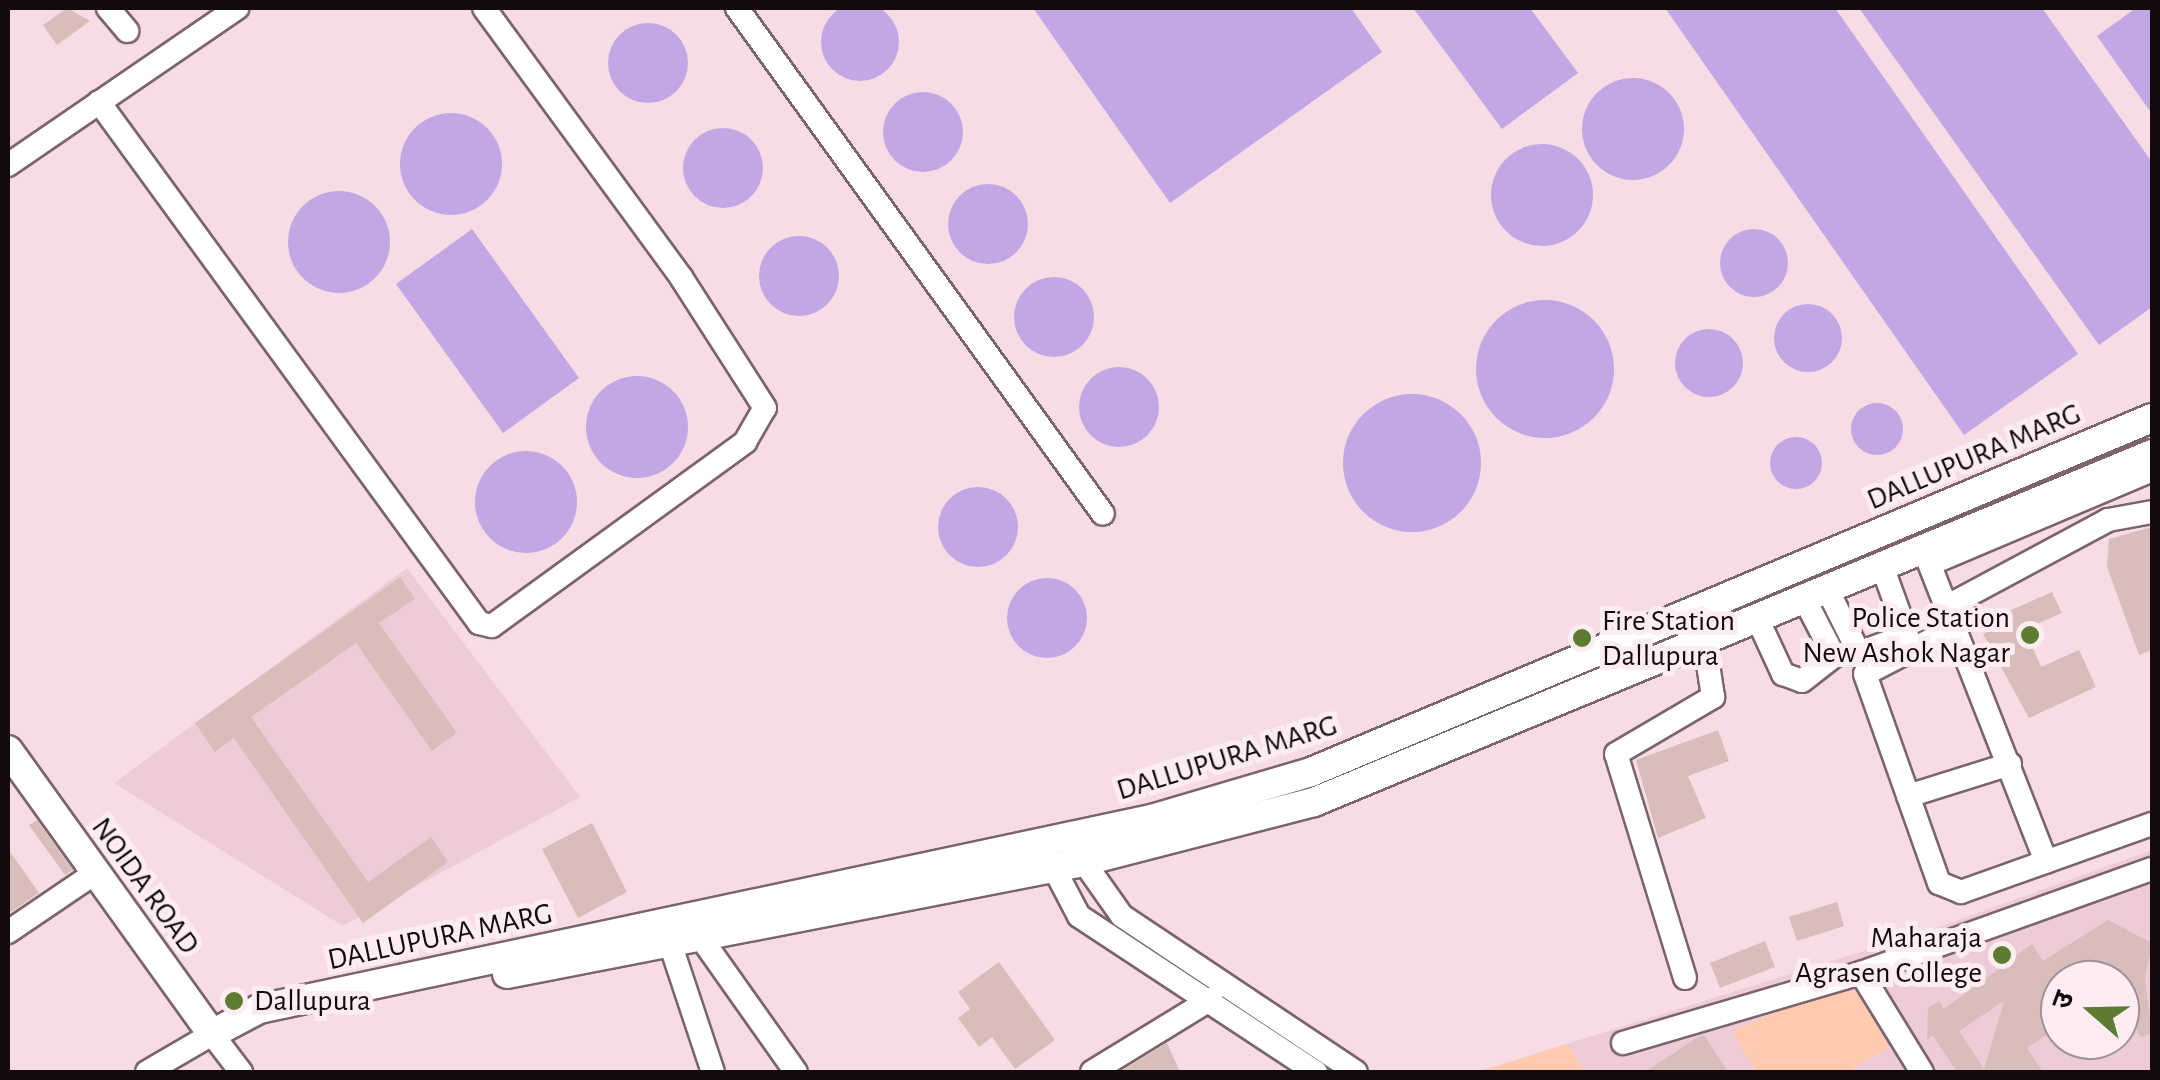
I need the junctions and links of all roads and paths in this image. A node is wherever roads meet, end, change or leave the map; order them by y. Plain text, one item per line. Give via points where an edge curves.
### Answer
1 (108, 8) edge
2 (237, 8) edge
3 (484, 8) edge
4 (737, 8) edge
5 (127, 31) dead end
6 (100, 102) junction
7 (8, 165) edge
8 (2152, 418) edge
9 (2152, 454) edge
10 (2152, 470) edge
11 (2152, 512) edge
12 (1103, 514) dead end
13 (1925, 555) junction
14 (1882, 566) junction
15 (1817, 595) junction
16 (1950, 618) junction
17 (1758, 620) junction
18 (1705, 644) junction
19 (8, 750) edge
20 (2010, 764) junction
21 (1908, 796) junction
22 (2152, 824) edge
23 (1057, 857) junction
24 (2046, 862) junction
25 (2152, 868) edge
26 (95, 873) junction
27 (8, 932) edge
28 (701, 938) junction
29 (670, 943) junction
30 (1861, 973) junction
31 (1685, 978) dead end
32 (1211, 999) junction
33 (240, 1021) junction
34 (212, 1034) junction
35 (1622, 1043) dead end
36 (146, 1072) edge
37 (241, 1072) edge
38 (712, 1072) edge
39 (796, 1072) edge
40 (1092, 1072) edge
41 (1316, 1072) edge
42 (1356, 1072) edge
43 (1922, 1072) edge

1 - 5 street
2 - 6 street
3 - 6 street via 682,277 764,408 745,442 492,626 479,622
4 - 12 street
6 - 7 street
8 - 23 main road, DALLUPURA MARG via 1311,772 1070,835
9 - 13 main road, DALLUPURA MARG
10 - 13 street
11 - 16 street via 2108,520
13 - 14 main road, DALLUPURA MARG
13 - 16 street
14 - 15 main road, DALLUPURA MARG
14 - 15 street via 1908,635 1859,653
15 - 17 main road, DALLUPURA MARG
15 - 17 street via 1834,656 1802,681 1784,674
16 - 20 street
16 - 21 street via 1865,674
17 - 18 main road, DALLUPURA MARG
18 - 23 main road, DALLUPURA MARG via 1314,802
18 - 31 street via 1713,696 1616,754
19 - 26 main road, NOIDA ROAD
20 - 21 street
20 - 24 street
21 - 24 street via 1940,883 1951,892
22 - 24 street
23 - 28 main road, DALLUPURA MARG
23 - 32 street via 1080,916
23 - 33 main road, DALLUPURA MARG via 259,1009
23 - 42 street via 1122,916 1194,956
25 - 30 street
26 - 27 street
26 - 34 main road, NOIDA ROAD
28 - 29 main road, DALLUPURA MARG
28 - 39 street
29 - 33 main road, DALLUPURA MARG
29 - 38 street
30 - 35 street
30 - 43 street
32 - 40 street
32 - 41 street
33 - 34 main road
34 - 36 street
34 - 37 street

